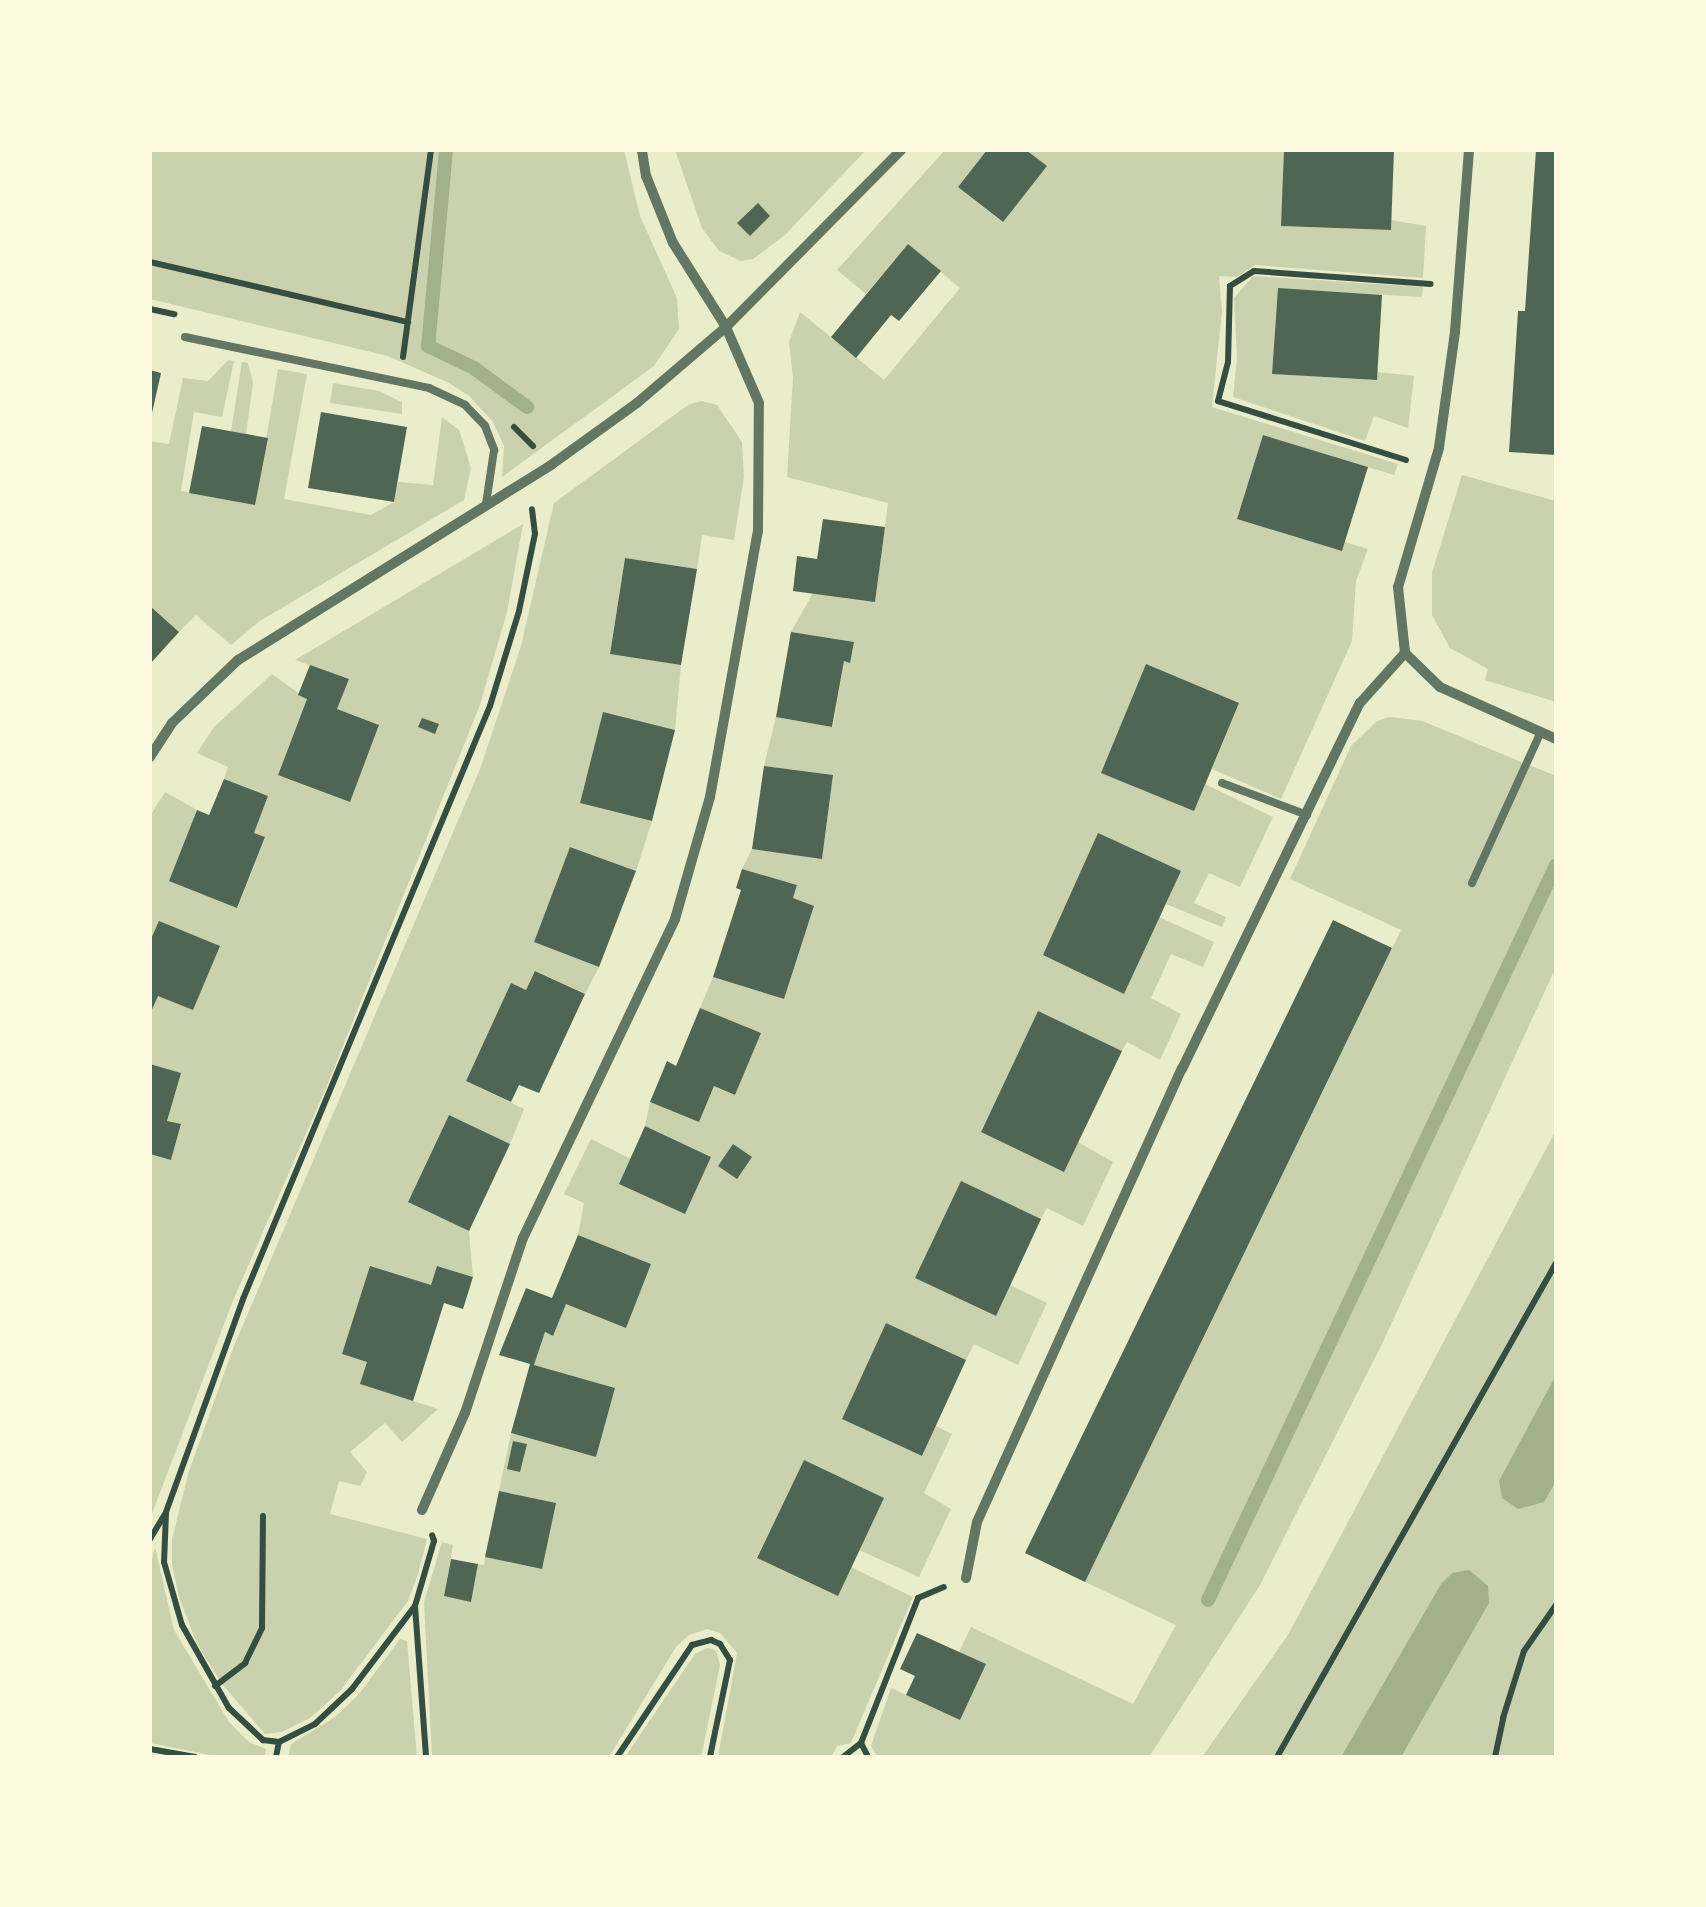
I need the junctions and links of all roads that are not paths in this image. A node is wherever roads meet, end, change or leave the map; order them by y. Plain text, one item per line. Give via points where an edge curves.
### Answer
1 (642, 150) edge
2 (901, 150) edge
3 (1469, 150) edge
4 (726, 327) junction
5 (185, 338) dead end
6 (486, 504) junction
7 (1404, 653) junction
8 (1540, 734) junction
9 (1556, 739) edge
10 (150, 756) edge
11 (1222, 783) dead end
12 (1307, 815) junction
13 (1472, 883) dead end
14 (422, 1510) road end
15 (966, 1578) road end

1 - 4 street via 673,243
2 - 4 street
3 - 7 street via 1439,448 1398,587
4 - 6 street via 637,403
4 - 14 street via 759,403 761,480 758,531 710,798 675,919 523,1238 465,1413
5 - 6 lane via 429,388 466,404 494,450
6 - 10 street via 238,660 172,723
7 - 8 street via 1440,687
7 - 12 street via 1360,703
8 - 9 street
8 - 13 lane
11 - 12 lane
12 - 15 street via 1182,1068 985,1504

